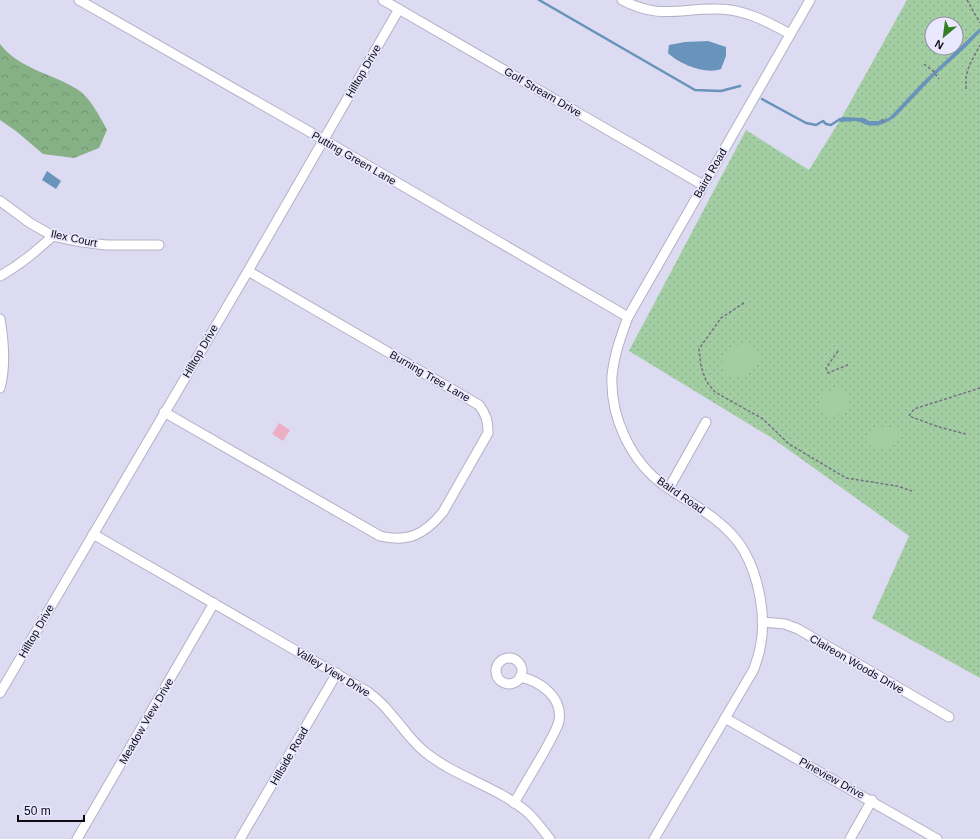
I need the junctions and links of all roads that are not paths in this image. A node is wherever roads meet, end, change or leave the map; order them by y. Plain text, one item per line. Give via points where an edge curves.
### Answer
1 (79, 0) edge
2 (384, 0) edge
3 (622, 0) edge
4 (810, 0) edge
5 (399, 9) junction
6 (790, 34) junction
7 (324, 140) junction
8 (703, 185) junction
9 (0, 201) edge
10 (53, 236) junction
11 (159, 245) dead end
12 (248, 271) junction
13 (0, 276) edge
14 (628, 317) junction
15 (0, 319) edge
16 (0, 388) edge
17 (164, 412) junction
18 (706, 422) dead end
19 (669, 488) junction
20 (93, 534) junction
21 (214, 603) junction
22 (762, 622) junction
23 (337, 673) junction
24 (520, 677) dead end
25 (0, 693) edge
26 (949, 717) dead end
27 (725, 718) junction
28 (872, 800) junction
29 (514, 803) junction
30 (78, 839) edge
31 (240, 839) edge
32 (550, 839) edge
33 (654, 839) edge
34 (850, 839) edge
35 (937, 839) edge

1 - 7 street, Putting Green Lane
2 - 5 street, Golf Stream Drive
3 - 6 street via 658,12 730,10 756,17
4 - 6 street, Baird Road
5 - 7 street, Hilltop Drive
5 - 8 street, Golf Stream Drive
6 - 8 street, Baird Road
7 - 12 street, Hilltop Drive
7 - 14 street, Putting Green Lane
8 - 14 street, Baird Road
9 - 10 street, Ilex Court
10 - 11 street, Ilex Court via 106,245
10 - 13 street via 32,255
12 - 17 street, Hilltop Drive
12 - 17 street, Burning Tree Lane via 479,405 487,418 488,433 443,512 426,530 414,536 392,539 380,536
14 - 19 street, Baird Road via 612,375 616,410 626,441 637,459
15 - 16 street via 4,356
17 - 20 street, Hilltop Drive
18 - 19 street
19 - 22 street, Baird Road via 716,520 744,550 756,579
20 - 21 street, Valley View Drive
20 - 25 street, Hilltop Drive
21 - 23 street, Valley View Drive
21 - 30 street, Meadow View Drive
22 - 26 street, Claireon Woods Drive via 785,624 798,629
22 - 27 street, Baird Road via 760,648 754,669
23 - 29 street, Valley View Drive via 379,701 426,753
23 - 31 street, Hillside Road
24 - 29 street via 547,689 558,706 559,714 555,731
27 - 28 street, Pineview Drive
27 - 33 street, Baird Road
28 - 34 street
28 - 35 street, Pineview Drive
29 - 32 street, Valley View Drive via 526,811

